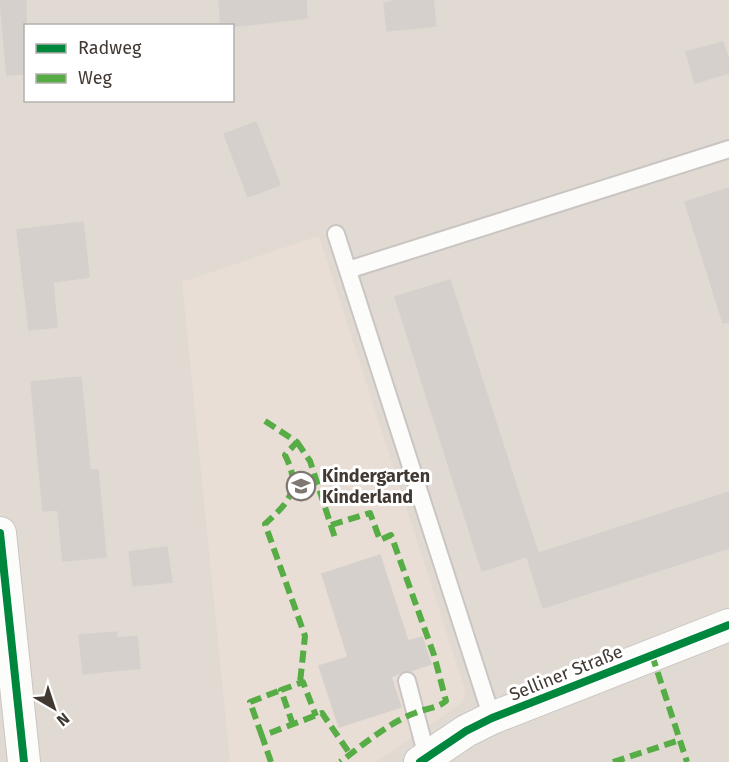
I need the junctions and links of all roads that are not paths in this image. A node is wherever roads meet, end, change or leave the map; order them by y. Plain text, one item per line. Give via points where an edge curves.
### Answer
1 (729, 149) edge
2 (336, 234) dead end
3 (348, 270) junction
4 (0, 533) edge
5 (729, 625) edge
6 (6, 647) edge
7 (407, 681) dead end
8 (492, 718) junction
9 (423, 760) edge
10 (24, 762) edge

1 - 3 lane
2 - 3 lane, Selliner Straße
3 - 8 lane, Selliner Straße
4 - 6 street
5 - 8 street, Selliner Straße
6 - 10 street
7 - 9 lane
8 - 9 street, Selliner Straße

